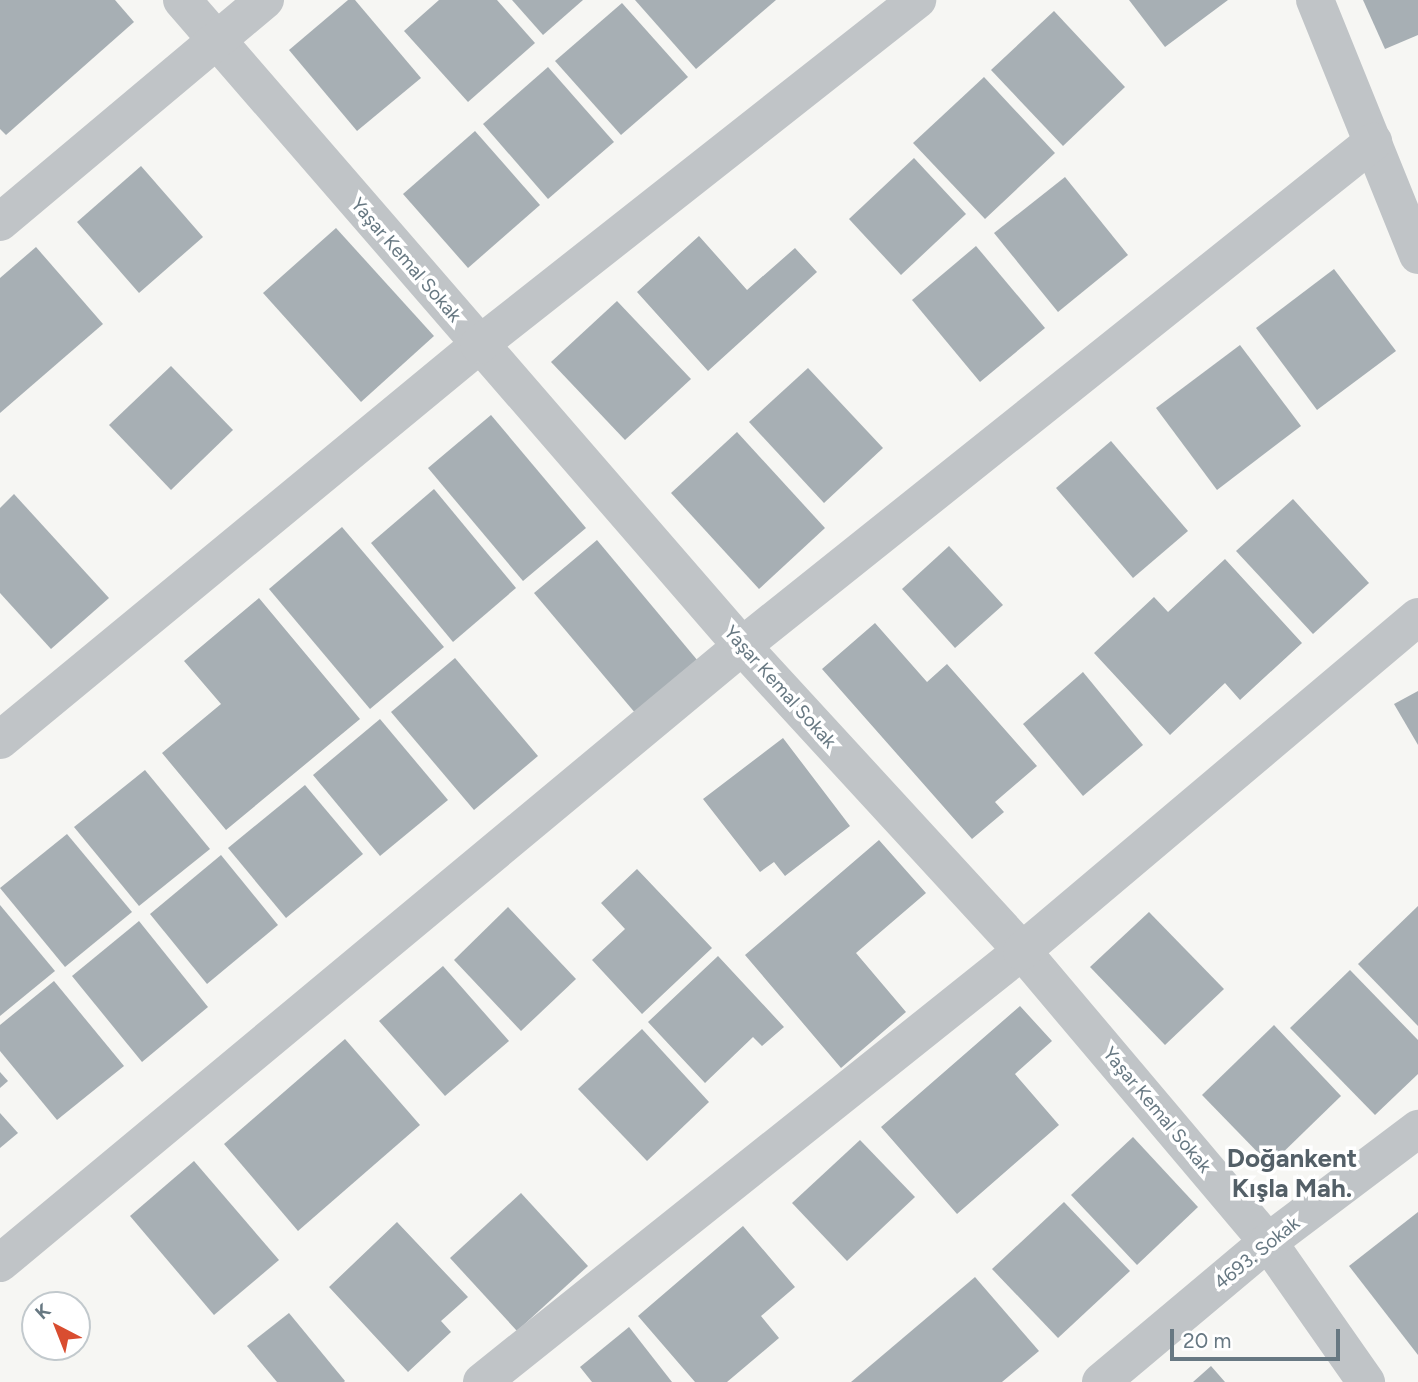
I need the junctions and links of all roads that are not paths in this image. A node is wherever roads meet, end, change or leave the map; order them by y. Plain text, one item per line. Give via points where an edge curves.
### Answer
1 (182, 0) edge
2 (265, 0) edge
3 (917, 0) edge
4 (1315, 0) edge
5 (217, 40) junction
6 (1373, 142) junction
7 (0, 222) edge
8 (1418, 255) edge
9 (479, 345) junction
10 (1418, 617) edge
11 (741, 646) junction
12 (0, 740) edge
13 (1022, 951) junction
14 (1418, 1129) edge
15 (1268, 1242) junction
16 (0, 1263) edge
17 (482, 1382) edge
18 (1101, 1382) edge
19 (1366, 1382) edge

1 - 5 street, Yaşar Kemal Sokak
2 - 5 street
3 - 9 street
4 - 6 street
5 - 7 street
5 - 9 street, Yaşar Kemal Sokak
6 - 8 street
6 - 11 street
9 - 11 street, Yaşar Kemal Sokak
9 - 12 street
10 - 13 street
11 - 13 street, Yaşar Kemal Sokak
11 - 16 street
13 - 15 street, Yaşar Kemal Sokak
13 - 17 street
14 - 15 street, 4693. Sokak
15 - 18 street, 4693. Sokak
15 - 19 street, Yaşar Kemal Sokak

